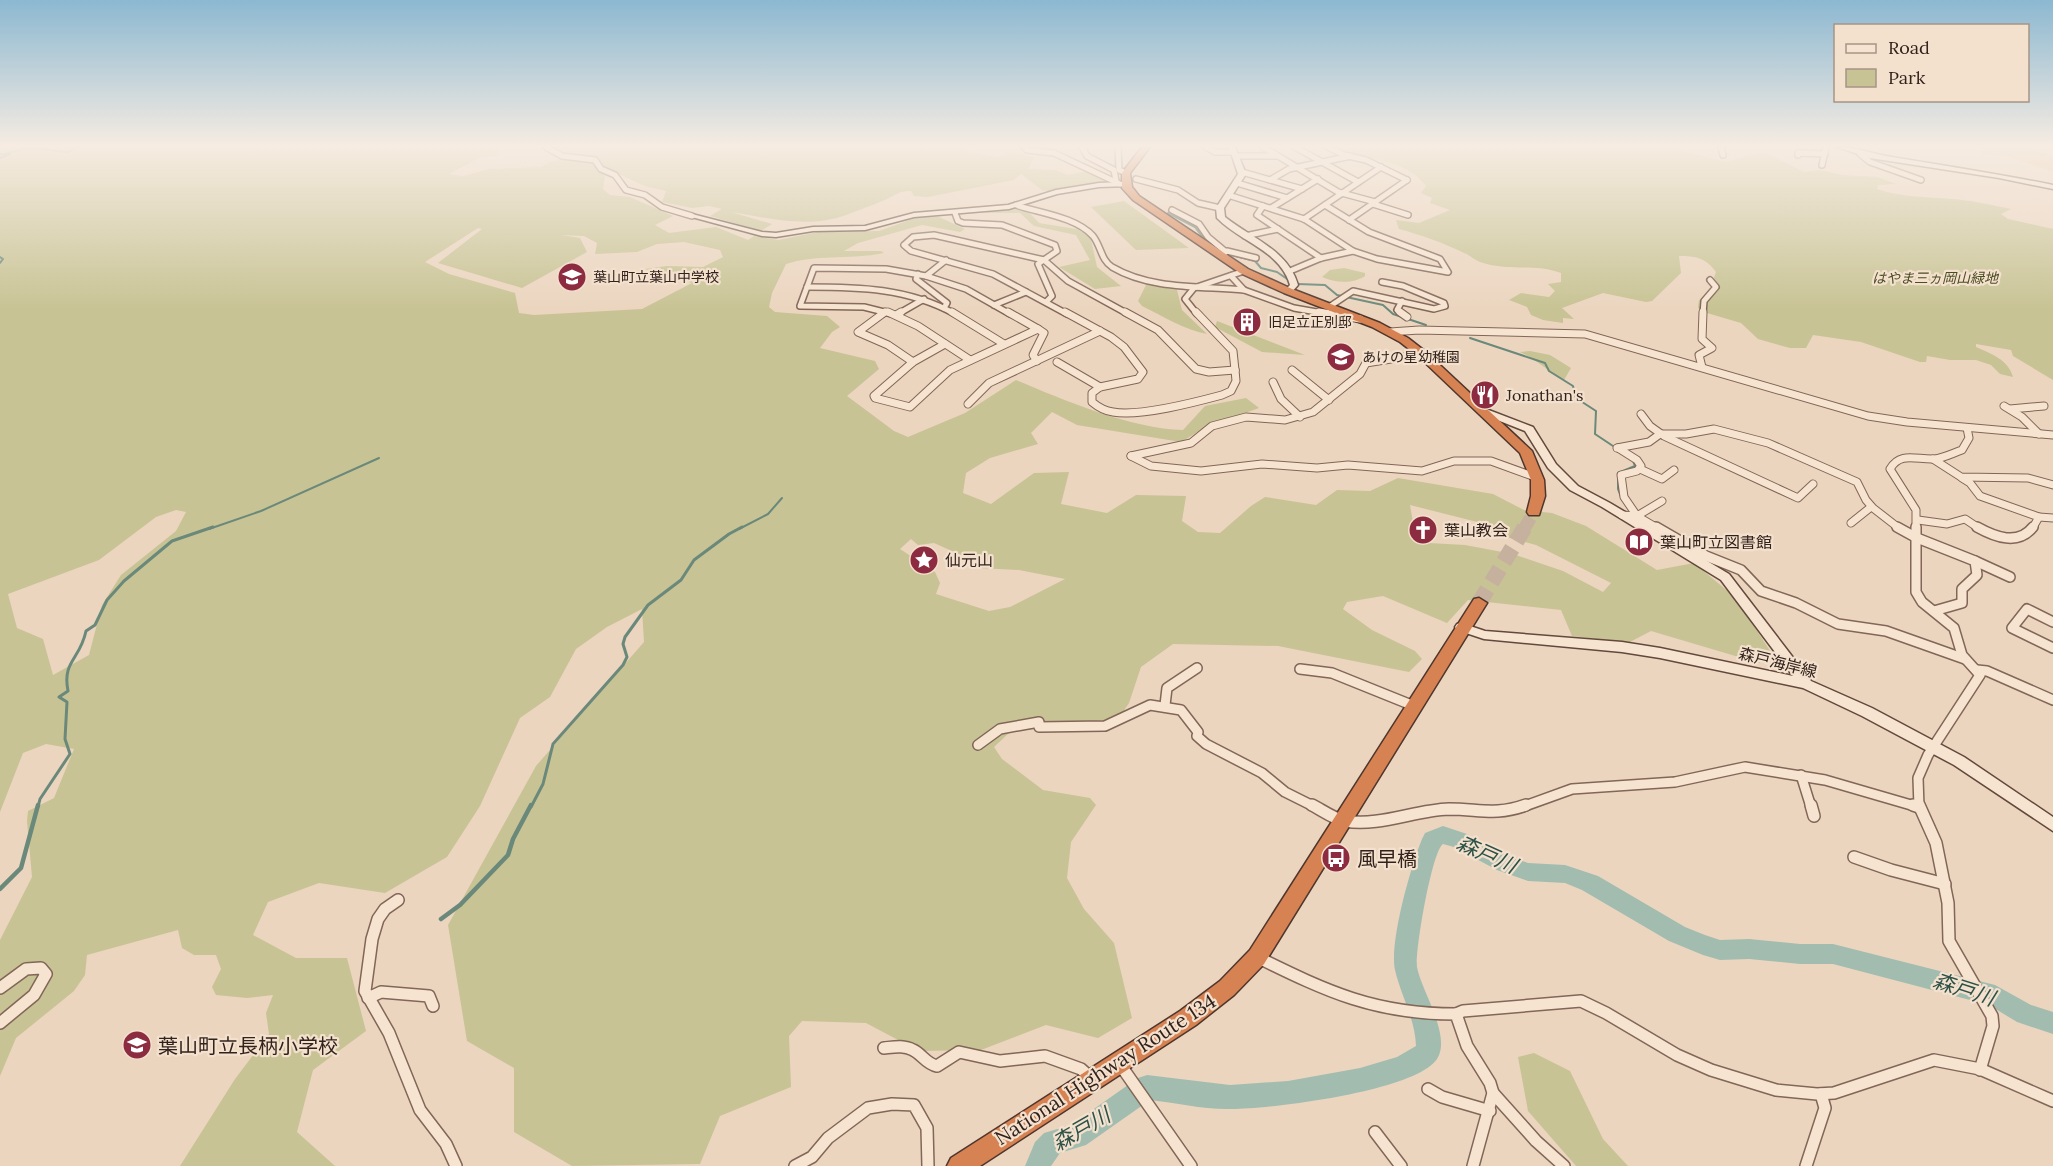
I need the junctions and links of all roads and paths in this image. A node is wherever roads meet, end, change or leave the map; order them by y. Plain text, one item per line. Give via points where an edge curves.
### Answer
1 (654, 201) edge
2 (1027, 201) edge
3 (1140, 201) edge
4 (1196, 201) edge
5 (1224, 201) edge
6 (1248, 201) edge
7 (1282, 201) edge
8 (1329, 201) edge
9 (1369, 201) edge
10 (1374, 203) junction
11 (1016, 205) junction
12 (1324, 205) junction
13 (1263, 206) junction
14 (1220, 208) junction
15 (1271, 208) junction
16 (1172, 210) dead end
17 (955, 213) junction
18 (1408, 215) dead end
19 (692, 216) joint
20 (1304, 219) junction
21 (1349, 220) junction
22 (1278, 229) junction
23 (1245, 236) junction
24 (1353, 250) junction
25 (1222, 253) junction
26 (1256, 258) dead end
27 (1321, 258) junction
28 (946, 260) junction
29 (1044, 260) junction
30 (1244, 271) junction
31 (1290, 271) junction
32 (918, 274) junction
33 (926, 276) junction
34 (1231, 276) junction
35 (1710, 280) dead end
36 (1382, 282) dead end
37 (1198, 286) junction
38 (807, 287) junction
39 (1244, 290) junction
40 (1288, 291) junction
41 (1026, 292) junction
42 (924, 299) junction
43 (1402, 301) junction
44 (1046, 302) junction
45 (994, 305) junction
46 (1329, 307) junction
47 (944, 308) junction
48 (885, 312) junction
49 (896, 315) junction
50 (1407, 317) dead end
51 (1360, 319) junction
52 (1038, 329) junction
53 (1419, 330) junction
54 (1100, 331) junction
55 (1390, 332) junction
56 (1436, 334) dead end
57 (945, 344) junction
58 (1004, 344) junction
59 (1422, 354) junction
60 (970, 360) junction
61 (1037, 361) junction
62 (913, 362) junction
63 (1057, 362) dead end
64 (1702, 367) junction
65 (1235, 370) junction
66 (1292, 370) dead end
67 (1273, 382) dead end
68 (1100, 387) junction
69 (1329, 400) junction
70 (968, 404) dead end
71 (2044, 406) dead end
72 (1486, 412) junction
73 (1641, 414) dead end
74 (1300, 417) junction
75 (1967, 428) junction
76 (1660, 433) junction
77 (2039, 434) junction
78 (2053, 435) edge
79 (1618, 448) joint
80 (1933, 459) junction
81 (1640, 469) junction
82 (1674, 470) dead end
83 (1960, 477) junction
84 (1538, 478) junction
85 (1813, 484) dead end
86 (2053, 485) edge
87 (1662, 501) dead end
88 (1871, 507) junction
89 (1534, 512) tunnel mouth
90 (1623, 515) junction
91 (1635, 516) junction
92 (2039, 517) junction
93 (2053, 518) edge
94 (1918, 520) junction
95 (1851, 523) dead end
96 (1915, 537) junction
97 (1975, 561) junction
98 (2010, 577) dead end
99 (1479, 603) tunnel mouth
100 (1934, 611) junction
101 (2053, 622) edge
102 (1461, 627) junction
103 (2053, 648) edge
104 (1966, 659) junction
105 (1197, 668) dead end
106 (1300, 669) dead end
107 (1977, 670) junction
108 (1806, 684) junction
109 (2053, 700) edge
110 (1165, 705) junction
111 (1414, 706) junction
112 (978, 745) dead end
113 (1933, 746) junction
114 (1801, 776) junction
115 (1919, 807) junction
116 (1814, 816) dead end
117 (1343, 822) junction
118 (2053, 825) edge
119 (1854, 857) dead end
120 (1945, 884) junction
121 (398, 900) dead end
122 (1257, 957) junction
123 (0, 988) edge
124 (368, 998) junction
125 (433, 1006) dead end
126 (1456, 1014) junction
127 (0, 1023) edge
128 (884, 1048) dead end
129 (1118, 1062) junction
130 (1980, 1070) junction
131 (1093, 1079) junction
132 (1428, 1089) dead end
133 (1493, 1093) junction
134 (1821, 1094) junction
135 (2053, 1101) edge
136 (1490, 1111) junction
137 (1375, 1132) dead end
138 (456, 1166) edge
139 (795, 1166) edge
140 (928, 1166) edge
141 (959, 1166) edge
142 (1191, 1166) edge
143 (1401, 1166) edge
144 (1473, 1166) edge
145 (1564, 1166) edge
146 (1806, 1166) edge

1 - 19 street
2 - 11 street
3 - 25 highway
4 - 14 street
5 - 14 street
6 - 13 street
7 - 15 street
8 - 12 street
9 - 10 street
10 - 18 street
10 - 21 street
11 - 17 street
11 - 37 street via 1087,231 1104,262 1119,270 1153,281
12 - 20 street
12 - 21 street
13 - 15 street
13 - 22 street via 1257,215
14 - 23 street via 1221,218
15 - 20 street
16 - 25 street via 1199,224
17 - 19 street via 909,216 865,228 813,229 776,235
17 - 29 street via 963,223 1002,225 1055,245 1057,251
20 - 24 street
21 - 24 street via 1369,232 1440,259 1448,272 1377,259
22 - 23 street
22 - 27 street
23 - 31 street
24 - 27 street
25 - 26 street
25 - 30 highway
27 - 31 street
28 - 29 street via 911,251 904,245 917,236 934,235
28 - 33 street
28 - 41 street via 984,270
29 - 44 street via 1038,264 1052,296
29 - 65 street via 1068,281 1166,336 1196,369
30 - 34 street
30 - 40 highway
31 - 40 street via 1294,285
32 - 33 street
32 - 38 street via 886,269 814,268
32 - 47 street via 916,279 947,303
33 - 45 street
34 - 37 street
34 - 39 street
35 - 64 street via 1716,287 1704,301 1702,339 1712,348 1700,355
36 - 43 street via 1403,286 1446,305 1434,309
37 - 39 street
37 - 65 street via 1187,296 1187,303 1230,345
38 - 42 street via 877,288
38 - 48 street via 800,306
39 - 51 street via 1300,309
40 - 46 highway
41 - 44 street
41 - 45 street
42 - 47 street
42 - 49 street
43 - 46 street via 1353,291
43 - 50 street via 1397,310
44 - 54 street
45 - 52 street
46 - 51 highway
47 - 58 street
48 - 49 street
48 - 62 street via 858,332
49 - 57 street
51 - 55 highway
52 - 58 street
52 - 61 street via 1044,333 1033,355
53 - 55 street
53 - 56 street
53 - 64 street via 1585,334
54 - 61 street
54 - 68 street via 1124,347 1143,372 1134,381
55 - 59 highway
57 - 60 street
57 - 62 street
58 - 60 street
59 - 69 street via 1366,363
59 - 72 highway
60 - 62 street via 944,375 910,407 875,399
61 - 70 street via 989,383
63 - 68 street
64 - 75 street via 1868,416
65 - 68 street via 1234,387 1225,395 1124,412 1106,411 1092,402 1092,393
66 - 69 street
67 - 74 street via 1281,399
69 - 74 street
71 - 77 street via 2007,408
72 - 84 highway via 1525,451
72 - 90 street via 1529,429 1552,466 1570,485
73 - 76 street
74 - 84 street via 1246,417 1212,426 1191,443 1131,456 1151,466 1201,471 1262,464 1422,471 1454,461 1491,461
75 - 77 street
75 - 80 street via 1969,438 1962,450
76 - 79 street via 1649,441
76 - 85 street via 1798,498
76 - 88 street via 1714,429 1792,453 1857,482
77 - 78 street
79 - 81 street via 1637,460
80 - 83 street
80 - 94 street via 1903,458 1890,469 1916,510
81 - 82 street via 1662,479
81 - 91 street via 1621,477 1621,491
83 - 86 street via 2028,478
83 - 92 street via 1980,496
84 - 89 highway
87 - 91 street
88 - 95 street
88 - 96 street
90 - 91 street
90 - 108 street via 1725,578
91 - 104 street via 1706,556 1741,570 1766,593 1838,624 1880,630
92 - 93 street
92 - 94 street via 2028,533 2011,540 1982,531 1965,519 1947,524
94 - 96 street
96 - 97 street
96 - 100 street via 1916,592
97 - 98 street
97 - 100 street via 1977,575 1962,589 1962,603
99 - 102 highway, National Highway Route 134
100 - 104 street via 1953,628
101 - 103 street via 2027,609 2012,628
102 - 108 street, 森戸海岸線 via 1484,634 1632,649
102 - 111 highway, National Highway Route 134
104 - 107 street
105 - 110 street via 1167,688
106 - 111 street via 1332,673
107 - 109 street
107 - 113 street via 1980,677
108 - 113 street, 森戸海岸線
110 - 112 street via 1144,707 1105,726 1039,727 1039,722 1031,722 997,729
110 - 117 street via 1181,710 1206,744 1239,759 1285,792
111 - 117 highway, National Highway Route 134
113 - 115 street via 1918,778
113 - 118 street, 森戸海岸線
114 - 115 street
114 - 116 street
114 - 117 street via 1745,767 1675,782 1572,789 1513,810 1489,813 1449,808
115 - 120 street via 1936,843
117 - 122 highway, National Highway Route 134
119 - 120 street
120 - 130 street via 1949,941 1990,1011 1992,1026
121 - 124 street via 378,919 366,979
122 - 126 street via 1305,981 1389,1010
122 - 129 highway, National Highway Route 134 via 1208,1004
123 - 127 street via 26,969 41,968 46,974 36,993
124 - 125 street via 381,992 429,996
124 - 138 street via 389,1033 420,1110 446,1144
126 - 133 street via 1467,1046
126 - 134 street via 1581,1001 1701,1067 1796,1094
128 - 131 street via 902,1046 914,1050 937,1066 959,1052 1000,1061 1045,1056
129 - 131 highway, National Highway Route 134
129 - 142 street
130 - 134 street via 1934,1060
130 - 135 street
131 - 141 highway, National Highway Route 134
132 - 136 street
133 - 136 street
133 - 145 street
134 - 146 street via 1825,1108
136 - 144 street
137 - 143 street
139 - 140 street via 812,1157 828,1138 868,1108 892,1104 915,1105 927,1128

